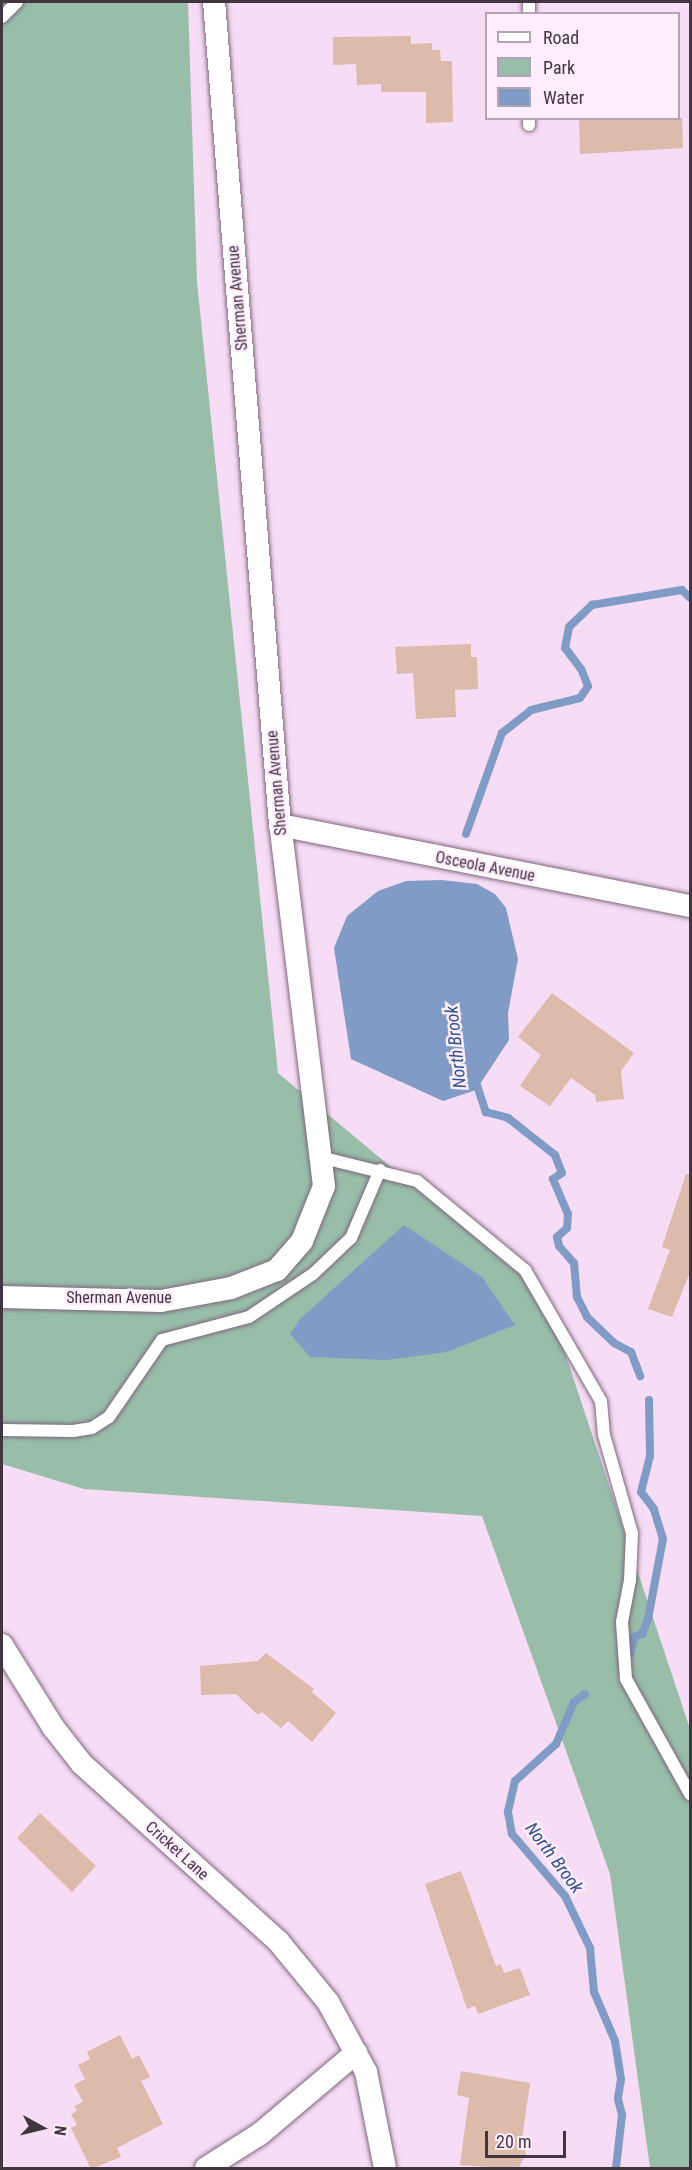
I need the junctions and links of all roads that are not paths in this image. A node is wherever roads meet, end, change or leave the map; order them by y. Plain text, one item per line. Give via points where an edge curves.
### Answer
1 (17, 2) edge
2 (214, 2) edge
3 (2, 17) edge
4 (280, 825) junction
5 (690, 906) edge
6 (320, 1157) junction
7 (380, 1170) junction
8 (2, 1297) edge
9 (2, 1430) edge
10 (2, 1645) edge
11 (690, 1794) edge
12 (356, 2053) junction
13 (206, 2169) edge
14 (386, 2169) edge

1 - 3 lane
2 - 4 street, Sherman Avenue
4 - 5 street, Osceola Avenue
4 - 6 street, Sherman Avenue
6 - 7 lane
6 - 8 street, Sherman Avenue via 324,1186 302,1241 277,1270 231,1288 161,1301
7 - 9 lane via 351,1238 313,1274 249,1317 162,1340 109,1417 92,1428 72,1431
7 - 11 lane via 417,1181 525,1269 601,1401 604,1435 632,1533 630,1580 622,1622 626,1679
10 - 12 street, Cricket Lane via 53,1727 82,1764 278,1941 328,2002
12 - 13 street via 260,2134
12 - 14 street, Cricket Lane via 373,2094

